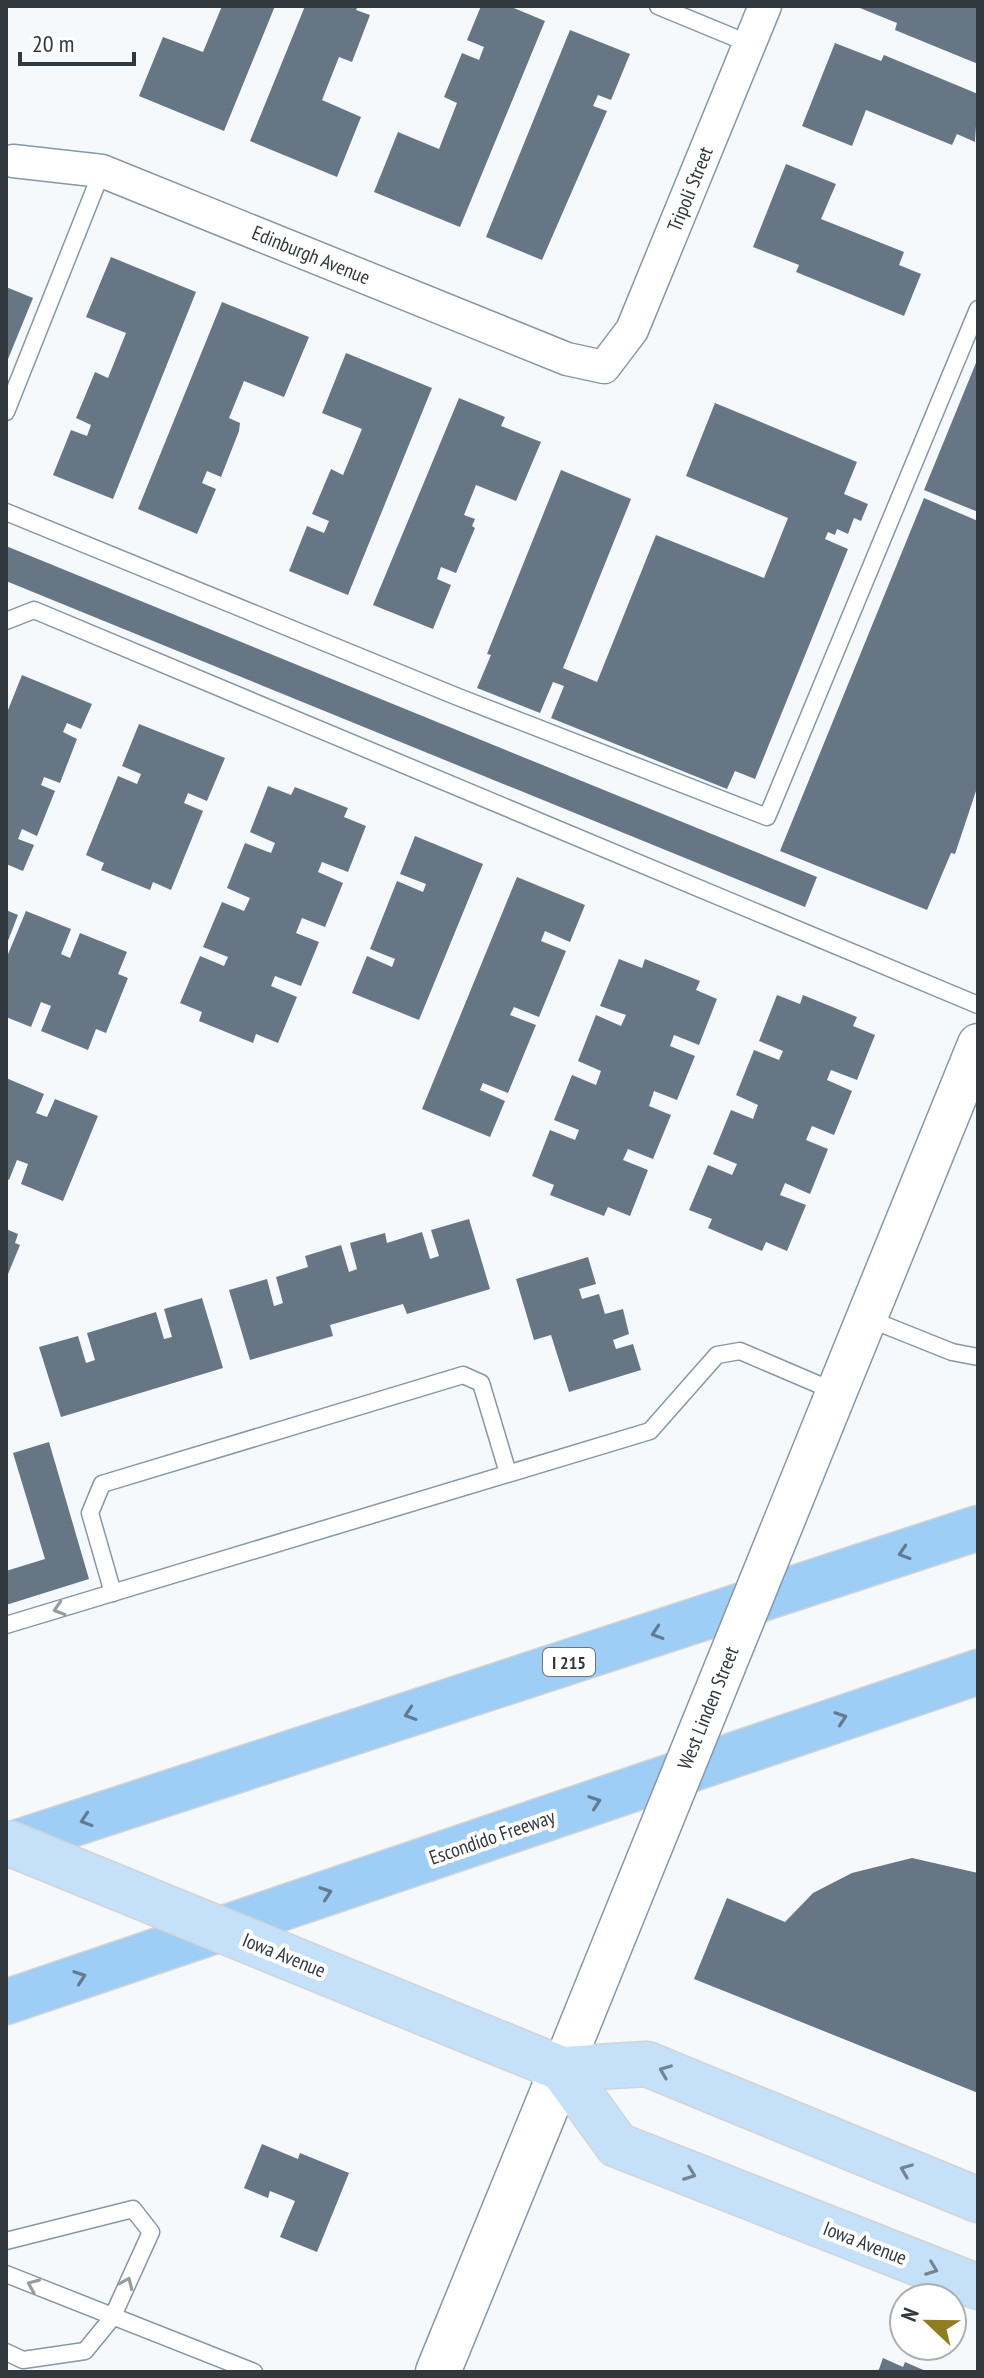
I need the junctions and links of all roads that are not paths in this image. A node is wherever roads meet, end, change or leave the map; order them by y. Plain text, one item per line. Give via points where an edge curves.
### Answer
1 (658, 6) edge
2 (765, 6) edge
3 (750, 44) junction
4 (8, 165) edge
5 (102, 171) junction
6 (978, 309) edge
7 (604, 367) joint
8 (6, 412) edge
9 (6, 512) edge
10 (6, 621) edge
11 (978, 1005) edge
12 (978, 1044) edge
13 (867, 1318) junction
14 (978, 1357) edge
15 (834, 1397) junction
16 (508, 1473) junction
17 (978, 1528) edge
18 (113, 1593) junction
19 (6, 1625) edge
20 (978, 1672) edge
21 (6, 1844) edge
22 (6, 2002) edge
23 (562, 2069) junction
24 (978, 2200) edge
25 (6, 2241) edge
26 (6, 2274) edge
27 (978, 2287) edge
28 (112, 2318) junction
29 (6, 2352) edge
30 (254, 2372) edge
31 (438, 2372) edge

1 - 3 lane
2 - 3 street, Tripoli Street
3 - 7 street, Tripoli Street via 632,330
4 - 5 street, Edinburgh Avenue
5 - 7 street, Edinburgh Avenue via 567,359
5 - 8 lane
6 - 9 lane via 767,817
10 - 11 lane via 34,610
12 - 13 street, West Linden Street
13 - 14 lane
13 - 15 street, West Linden Street
15 - 16 lane via 740,1351 717,1355 650,1431
15 - 23 street, West Linden Street, bridge
16 - 18 lane
16 - 18 lane via 481,1383 463,1375 388,1397 102,1484 90,1513
17 -> 21 highway, I 215
18 -> 19 lane
22 -> 20 highway, Escondido Freeway
21 - 23 main road, Iowa Avenue, bridge
24 -> 23 main road, Iowa Avenue via 647,2064
23 -> 27 main road, Iowa Avenue via 617,2145
23 - 31 main road, West Linden Street
28 -> 25 lane via 151,2232 133,2209
28 -> 26 lane
28 - 29 lane via 85,2351 23,2360
28 - 30 lane

